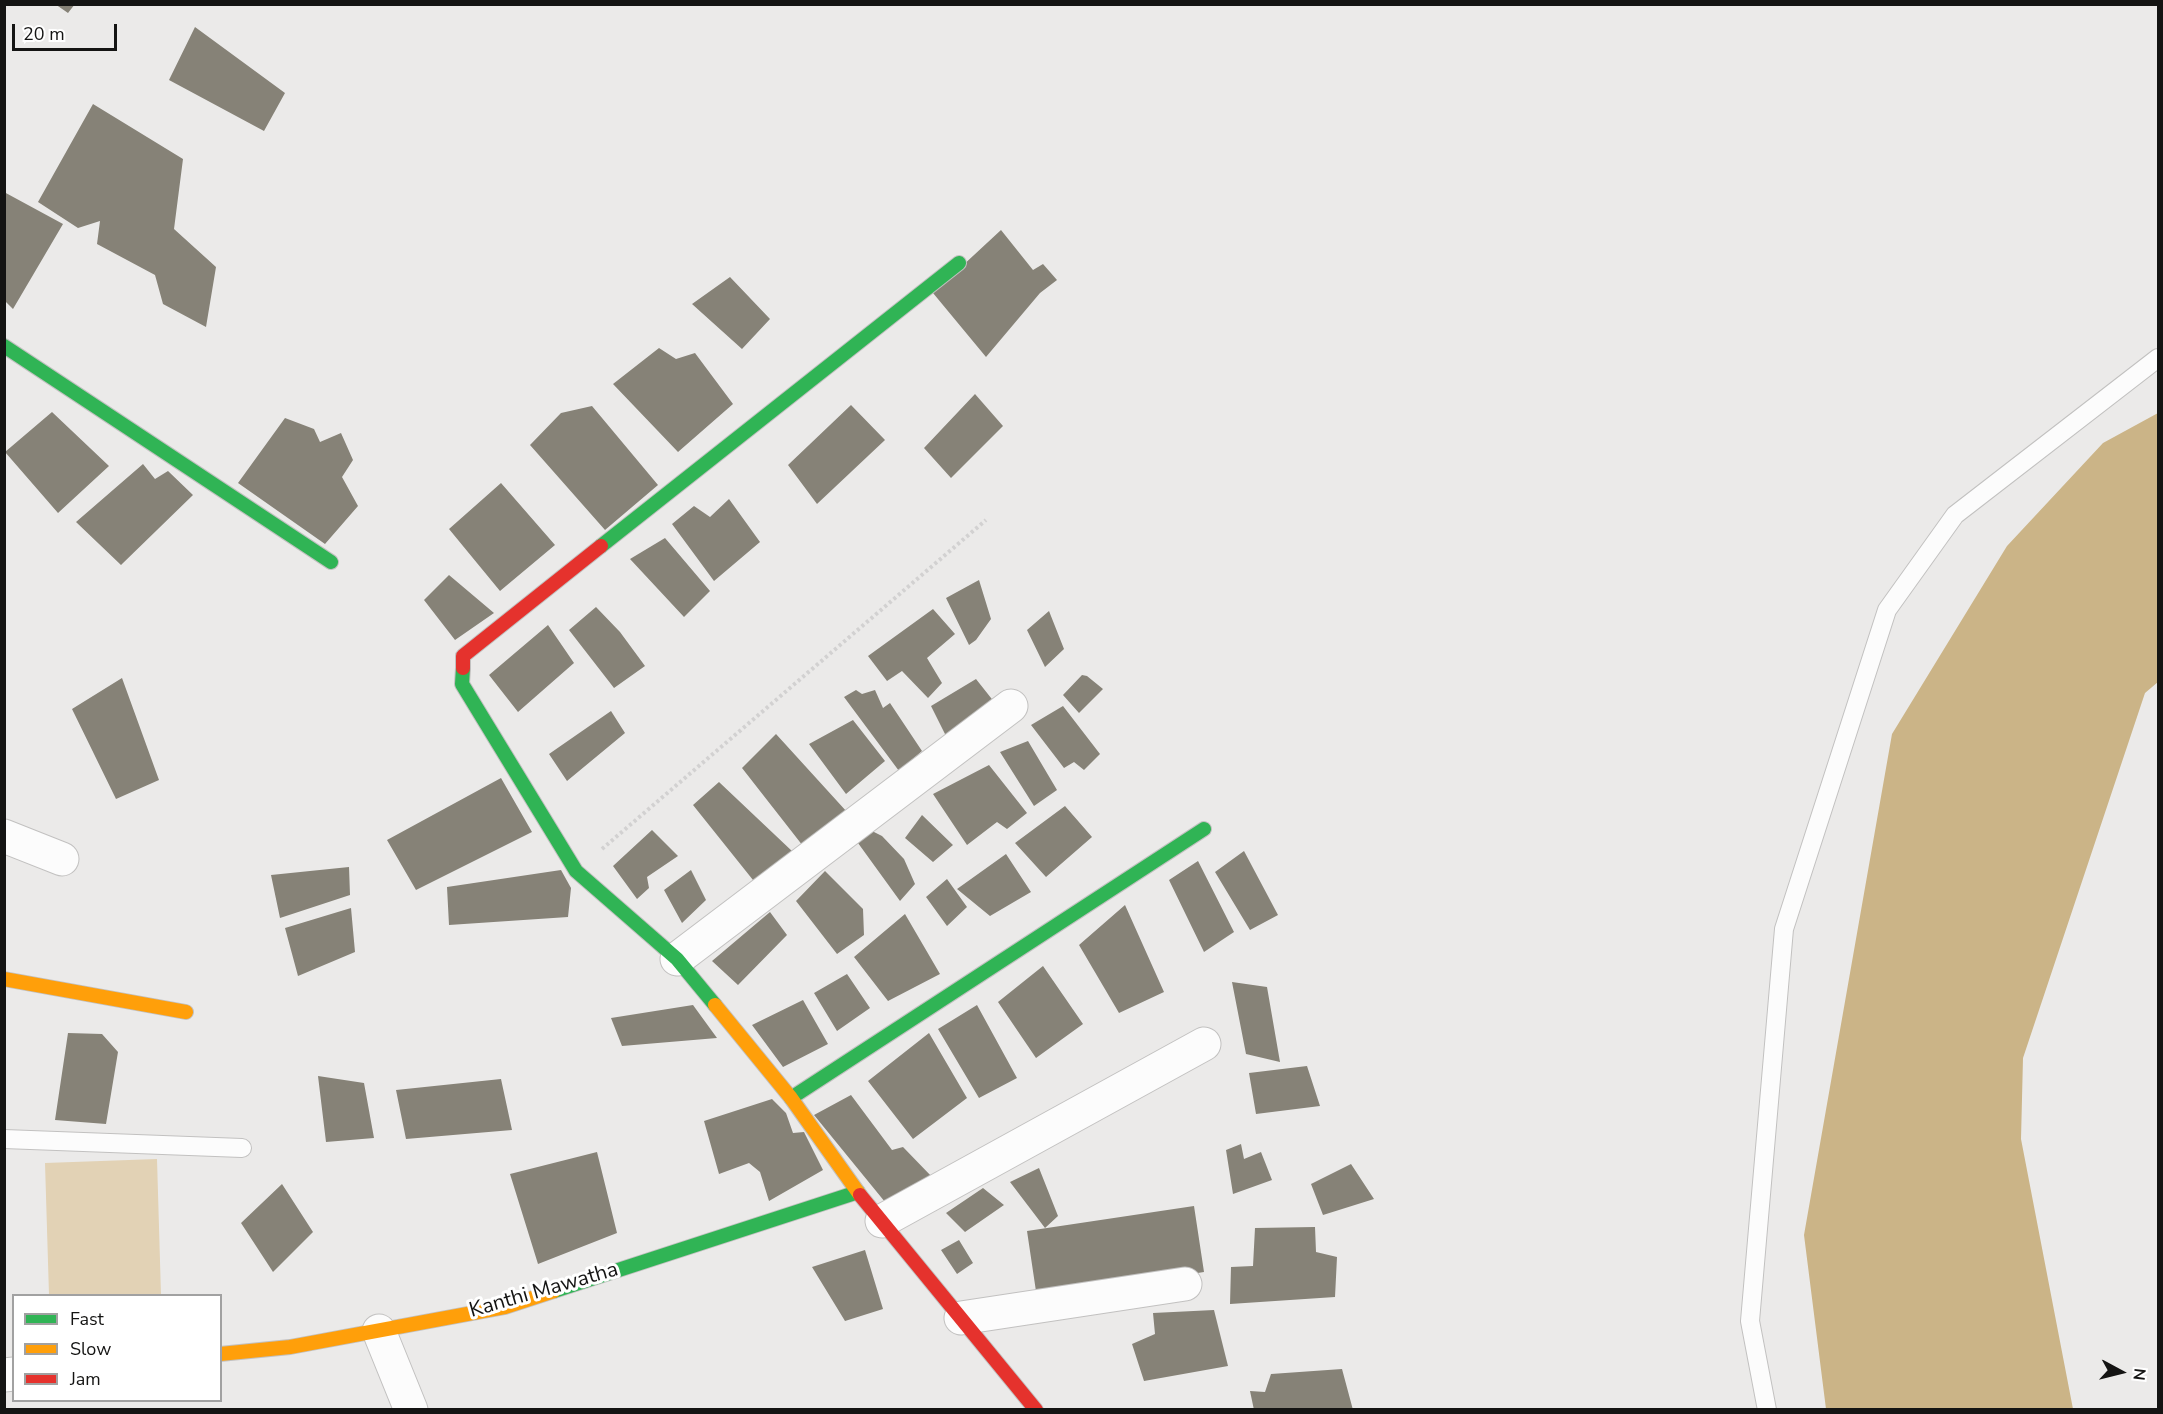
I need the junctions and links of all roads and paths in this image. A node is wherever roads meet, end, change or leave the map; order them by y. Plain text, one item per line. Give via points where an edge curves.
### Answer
1 (959, 262) dead end
2 (4, 346) edge
3 (2158, 358) edge
4 (987, 520) dead end
5 (332, 562) dead end
6 (1011, 706) dead end
7 (1204, 829) dead end
8 (4, 836) edge
9 (62, 859) dead end
10 (576, 871) junction
11 (677, 959) junction
12 (4, 979) edge
13 (186, 1012) dead end
14 (1204, 1044) dead end
15 (791, 1098) junction
16 (4, 1139) edge
17 (242, 1148) dead end
18 (858, 1192) junction
19 (882, 1221) junction
20 (1185, 1284) dead end
21 (961, 1318) junction
22 (379, 1331) junction
23 (222, 1354) edge
24 (411, 1410) edge
25 (1036, 1410) edge
26 (1767, 1410) edge

1 - 10 street via 463,656 462,684
2 - 5 street
3 - 26 lane via 1956,515 1887,610 1784,929 1750,1321
4 - 10 path
6 - 11 street
7 - 15 street
8 - 9 street
10 - 11 street
11 - 15 street
12 - 13 street
14 - 19 street
15 - 18 street
16 - 17 lane
18 - 19 street
18 - 22 street, Kanthi Mawatha via 505,1307
19 - 21 street
20 - 21 street
21 - 25 street
22 - 23 street, Kanthi Mawatha via 290,1347
22 - 24 street

